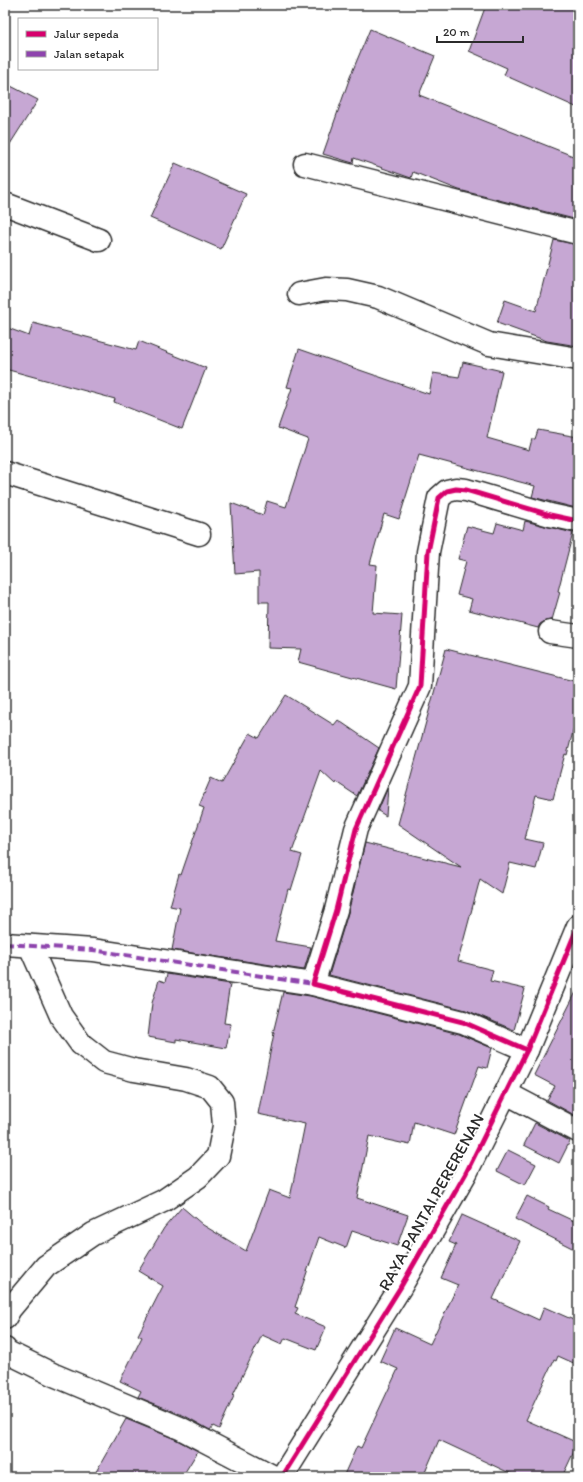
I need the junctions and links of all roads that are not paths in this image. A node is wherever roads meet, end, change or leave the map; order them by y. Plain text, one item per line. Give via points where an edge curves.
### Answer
1 (305, 164) dead end
2 (5, 204) edge
3 (578, 233) edge
4 (99, 240) dead end
5 (299, 294) dead end
6 (578, 359) edge
7 (5, 473) edge
8 (578, 521) edge
9 (199, 534) dead end
10 (550, 632) dead end
11 (578, 636) edge
12 (578, 926) edge
13 (5, 944) edge
14 (30, 946) junction
15 (313, 984) junction
16 (527, 1050) junction
17 (506, 1093) junction
18 (578, 1131) edge
19 (5, 1318) edge
20 (5, 1349) edge
21 (274, 1477) edge
22 (282, 1477) edge

1 - 3 street
2 - 4 street
5 - 6 street via 326,289 347,290 378,297 489,344
7 - 9 street
8 - 15 street via 466,490 447,491 439,498 428,552 420,686 356,830 336,910
10 - 11 street
12 - 16 street, RAYA PANTAI PERERENAN
13 - 14 street
14 - 15 street via 92,950
14 - 19 street via 61,1016 81,1044 104,1062 186,1079 210,1087 222,1102 224,1126 218,1156 198,1177 163,1201 93,1234 46,1266
15 - 16 street via 463,1022
16 - 17 street, RAYA PANTAI PERERENAN
17 - 18 street
17 - 22 street, RAYA PANTAI PERERENAN via 466,1173 408,1274
20 - 21 street via 54,1375 180,1428

